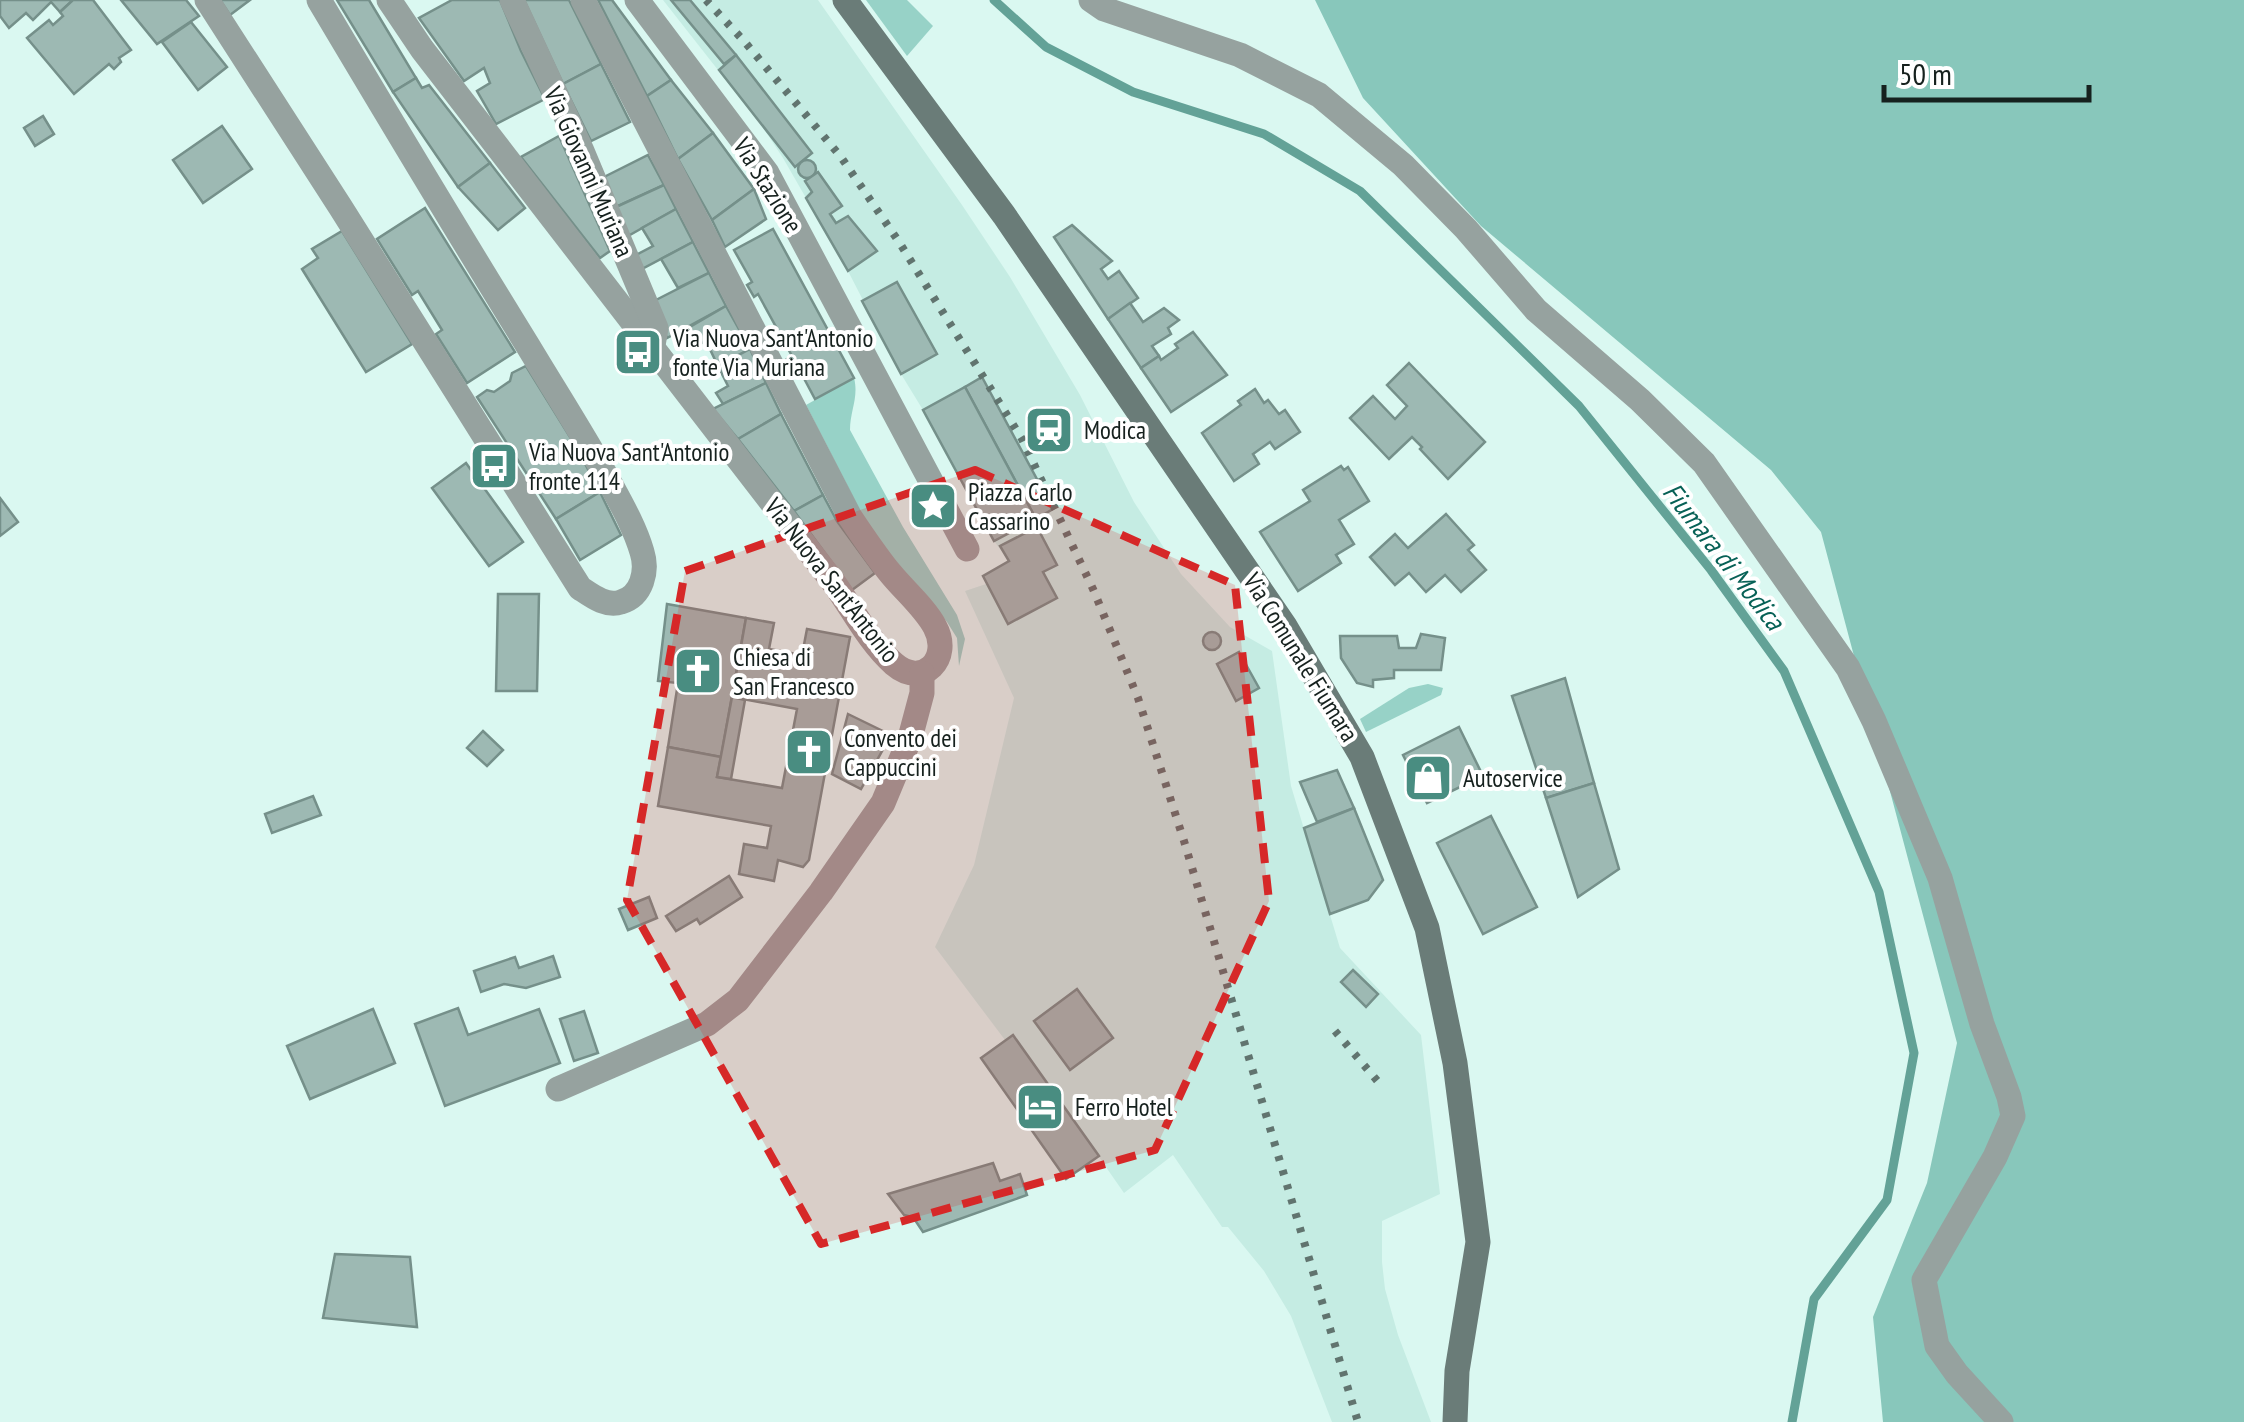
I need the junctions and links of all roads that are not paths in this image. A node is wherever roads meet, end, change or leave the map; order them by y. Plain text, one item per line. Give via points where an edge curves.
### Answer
1 (206, 0) edge
2 (319, 0) edge
3 (389, 0) edge
4 (512, 0) edge
5 (583, 0) edge
6 (638, 0) edge
7 (845, 0) edge
8 (1091, 0) edge
9 (653, 346) junction
10 (967, 548) dead end
11 (922, 673) junction
12 (558, 1089) dead end
13 (1455, 1422) edge
14 (2002, 1422) edge

1 - 2 street via 580,588 616,605 630,599 644,574 628,518
3 - 9 street, Via Nuova Sant'Antonio
4 - 9 street, Via Giovanni Muriana via 656,328
5 - 11 street, Via Nuova Sant'Antonio via 850,517 935,626 940,656
6 - 10 street, Via Stazione via 768,174
7 - 13 street, Via Comunale Fiumara via 1004,215 1286,626 1362,758 1427,928 1455,1062 1478,1242
8 - 14 street via 1240,56 1319,94 1403,165 1536,310 1704,462 1848,668 1940,878 2009,1097 2012,1116 1995,1157 1924,1280 1937,1346
9 - 11 street, Via Nuova Sant'Antonio via 882,652 908,672
11 - 12 street via 910,738 883,802 738,1000 707,1024

